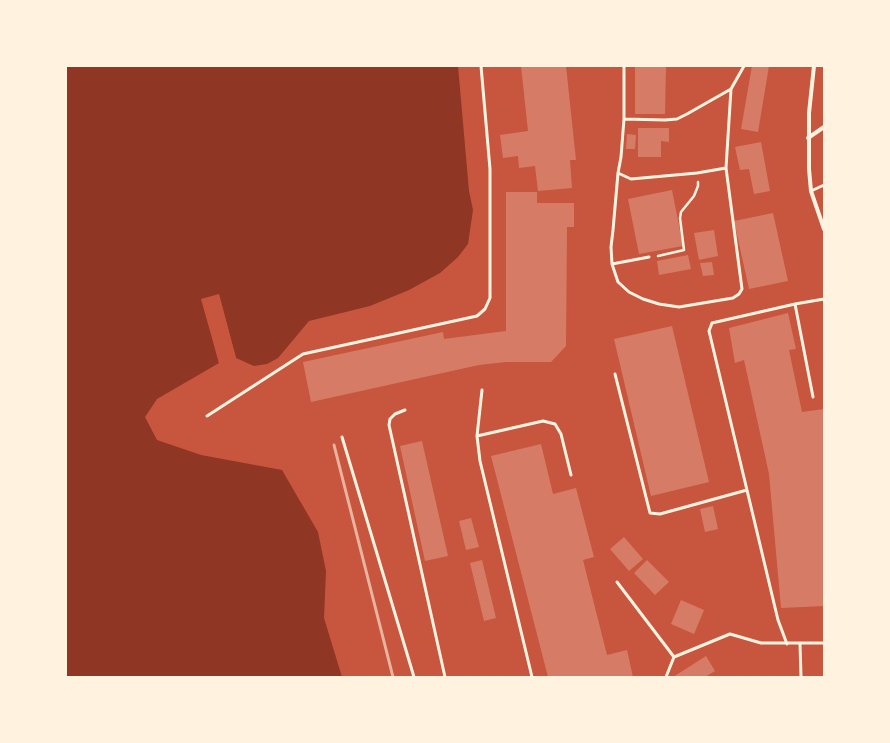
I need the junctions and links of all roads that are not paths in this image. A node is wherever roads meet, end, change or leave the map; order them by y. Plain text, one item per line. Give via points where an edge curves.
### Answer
1 (481, 66) edge
2 (624, 66) edge
3 (744, 66) edge
4 (814, 66) edge
5 (731, 89) junction
6 (624, 119) junction
7 (824, 127) edge
8 (808, 138) junction
9 (726, 168) junction
10 (618, 173) junction
11 (824, 185) edge
12 (811, 191) junction
13 (823, 218) edge
14 (824, 229) edge
15 (649, 257) road end
16 (612, 264) junction
17 (824, 299) edge
18 (795, 304) junction
19 (615, 374) dead end
20 (482, 390) dead end
21 (813, 396) dead end
22 (405, 410) dead end
23 (207, 416) dead end
24 (477, 436) junction
25 (342, 437) dead end
26 (571, 475) dead end
27 (747, 490) junction
28 (617, 582) dead end
29 (824, 643) edge
30 (788, 644) junction
31 (800, 644) junction
32 (674, 657) junction
33 (414, 677) edge
34 (445, 677) edge
35 (532, 677) edge
36 (666, 677) edge
37 (801, 677) edge

1 - 23 lane via 490,168 490,298 485,308 477,316 302,354
2 - 6 lane
3 - 5 lane
4 - 8 street
5 - 6 lane via 677,119
5 - 9 lane
6 - 10 lane
7 - 8 street
8 - 12 street
9 - 10 lane via 631,179
9 - 16 lane via 742,289 739,294 733,298 678,307 659,304 636,296 618,282
10 - 16 lane
11 - 12 lane
12 - 13 street
13 - 14 street
15 - 16 lane
17 - 18 lane
18 - 21 lane
18 - 27 lane via 712,323 709,331
19 - 27 lane via 650,513 660,514
20 - 24 lane
22 - 34 lane via 395,414 389,425
24 - 26 lane via 543,420 555,424 562,434
24 - 35 lane via 480,461
25 - 33 lane
27 - 30 lane via 778,620
28 - 32 lane
29 - 31 lane
30 - 31 lane
30 - 32 lane via 761,643 730,634
31 - 37 lane
32 - 36 lane

